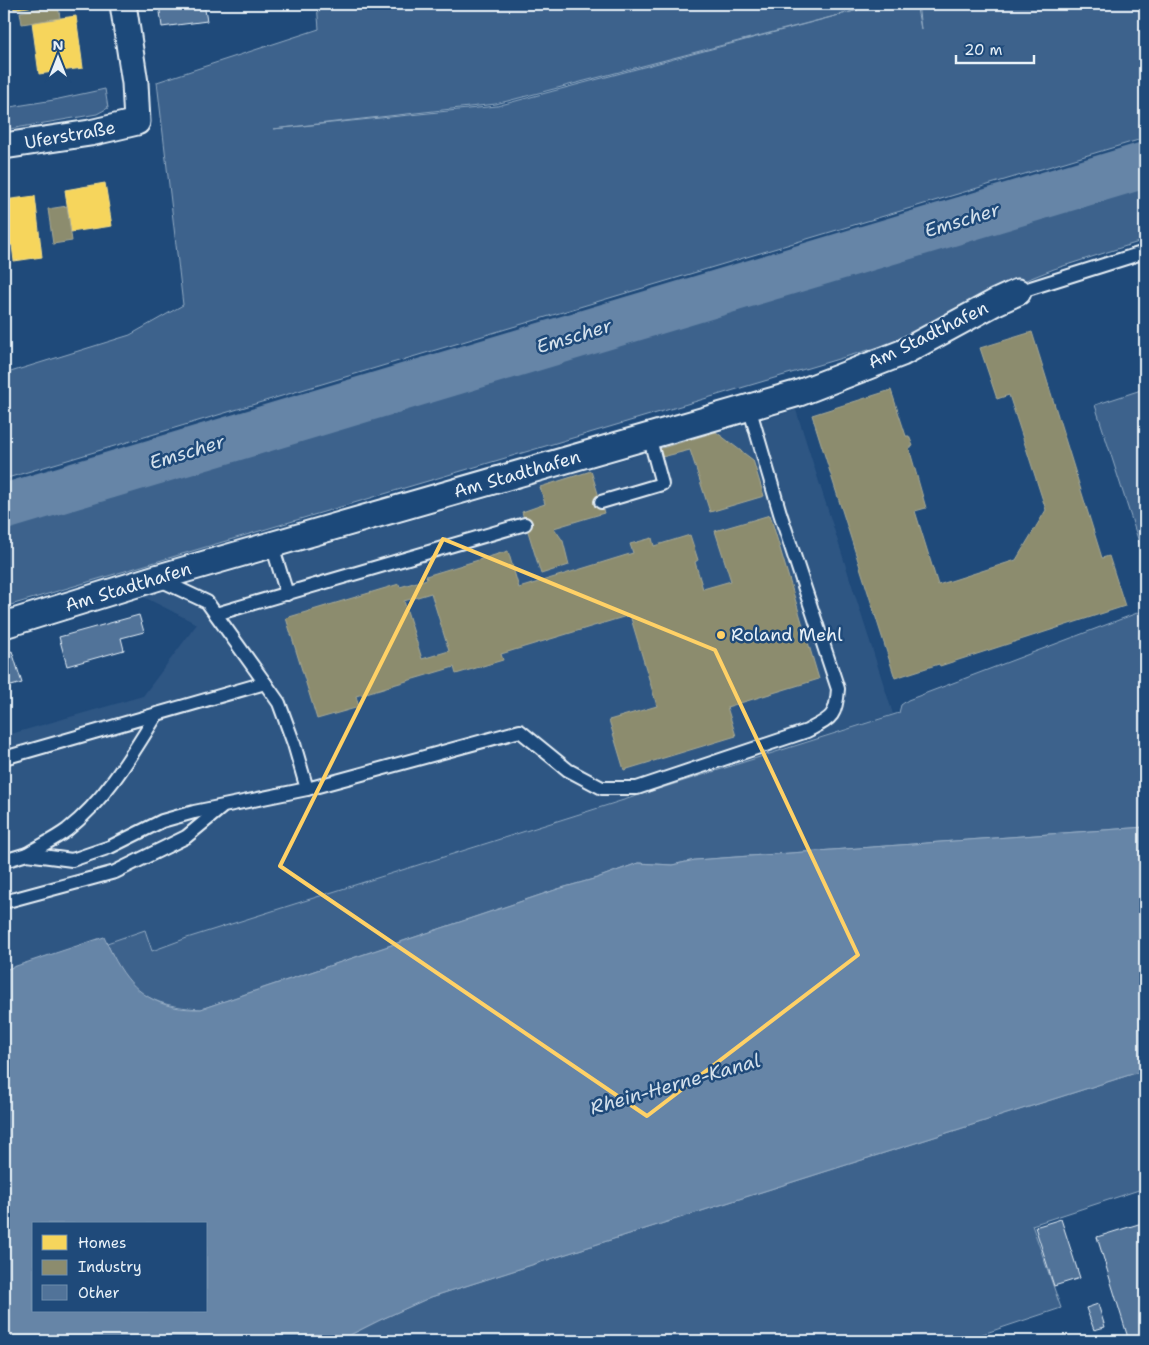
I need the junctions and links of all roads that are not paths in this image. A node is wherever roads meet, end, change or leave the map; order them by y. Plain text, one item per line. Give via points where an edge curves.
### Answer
1 (123, 4) edge
2 (4, 146) edge
3 (1145, 252) edge
4 (1018, 292) joint
5 (749, 407) junction
6 (649, 436) junction
7 (601, 502) dead end
8 (525, 524) dead end
9 (272, 545) junction
10 (156, 578) junction
11 (287, 594) junction
12 (216, 614) junction
13 (4, 625) edge
14 (265, 683) junction
15 (157, 714) junction
16 (4, 758) edge
17 (307, 789) junction
18 (224, 806) junction
19 (27, 854) junction
20 (4, 861) edge
21 (4, 902) edge

1 - 2 street, Uferstraße via 135,83 137,122
3 - 4 lane
4 - 5 street, Am Stadthafen via 902,353 799,393
5 - 6 street, Am Stadthafen
5 - 17 lane via 838,689 837,704 831,718 806,731 637,788 602,788 568,770 520,731
6 - 7 lane via 662,484
6 - 9 street, Am Stadthafen
8 - 11 lane
9 - 10 street, Am Stadthafen
9 - 11 lane
10 - 12 lane via 207,602
10 - 13 street, Am Stadthafen
11 - 12 lane
12 - 14 lane
14 - 15 lane
14 - 17 lane via 279,702
15 - 16 lane
15 - 19 lane via 98,801 66,830
17 - 18 lane
18 - 19 lane via 162,822 72,860
18 - 21 lane via 186,837 115,872
19 - 20 lane

